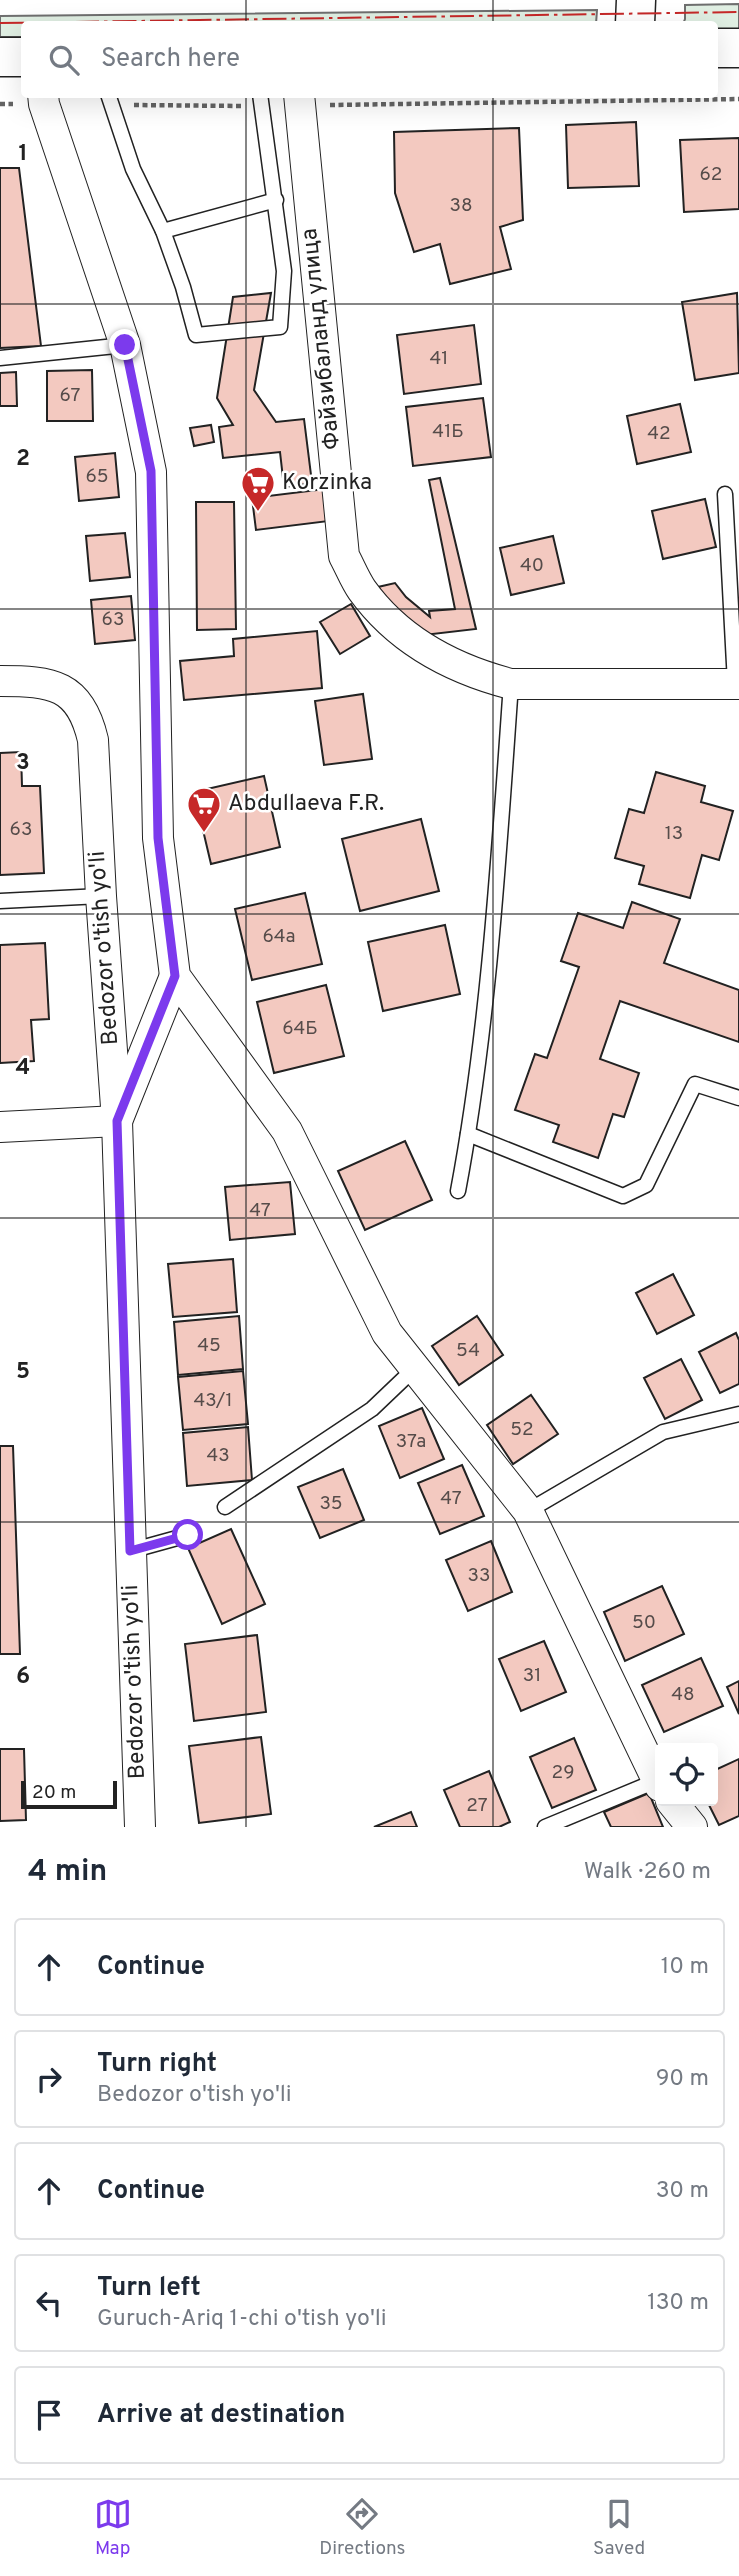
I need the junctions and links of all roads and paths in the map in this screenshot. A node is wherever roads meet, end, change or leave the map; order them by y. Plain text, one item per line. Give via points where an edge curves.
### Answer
1 (636, 0) edge
2 (635, 21) edge
3 (718, 48) edge
4 (739, 48) edge
5 (21, 57) edge
6 (0, 58) edge
7 (43, 99) edge
8 (739, 99) edge
9 (110, 100) edge
10 (261, 100) edge
11 (299, 100) edge
12 (0, 104) edge
13 (276, 200) junction
14 (163, 231) junction
15 (125, 345) junction
16 (0, 358) edge
17 (725, 494) dead end
18 (0, 681) edge
19 (737, 683) edge
20 (511, 684) junction
21 (101, 896) junction
22 (0, 901) edge
23 (175, 976) junction
24 (739, 1098) edge
25 (117, 1121) junction
26 (0, 1127) edge
27 (468, 1134) junction
28 (457, 1191) dead end
29 (415, 1368) junction
30 (739, 1414) edge
31 (225, 1507) dead end
32 (528, 1511) junction
33 (188, 1535) dead end
34 (130, 1551) junction
35 (655, 1774) edge
36 (655, 1791) edge
37 (675, 1806) edge
38 (140, 1827) edge
39 (545, 1827) edge
40 (692, 1827) edge

1 - 2 highway
3 - 4 highway
5 - 6 highway
7 - 12 path
7 - 15 street
8 - 11 path
9 - 10 path
9 - 14 lane via 134,169
10 - 13 lane
11 - 20 street, Файзибаланд улица via 344,556 362,590 414,642 476,675
13 - 14 lane
13 - 14 lane via 284,271 280,327 196,335
15 - 16 lane
15 - 23 street via 151,471 158,838
17 - 19 lane
18 - 21 street, Bedozor o'tish yo'li via 52,684 78,702 90,726
19 - 20 street, Файзибаланд улица
20 - 27 lane via 493,918
21 - 22 lane
21 - 25 street, Bedozor o'tish yo'li
23 - 25 street
23 - 29 street via 287,1130 387,1333
24 - 27 lane via 695,1084 646,1185 623,1196
25 - 26 street
25 - 34 street, Bedozor o'tish yo'li
27 - 28 lane
29 - 31 lane via 372,1409
29 - 32 street
30 - 32 lane via 663,1432
32 - 35 street
33 - 34 lane
34 - 38 street, Bedozor o'tish yo'li
36 - 39 lane
37 - 40 street

